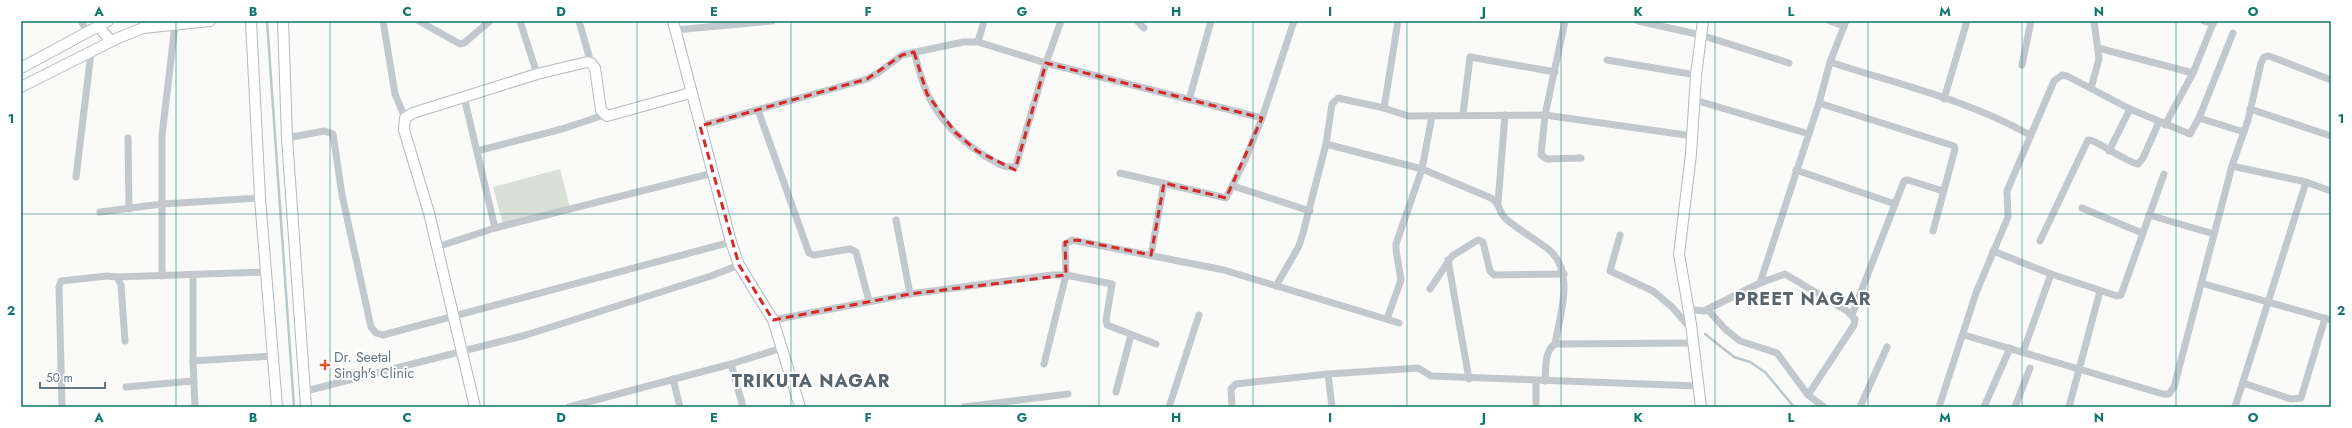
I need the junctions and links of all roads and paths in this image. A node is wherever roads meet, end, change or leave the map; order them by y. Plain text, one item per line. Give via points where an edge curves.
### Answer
1 (82, 21) edge
2 (210, 21) edge
3 (251, 21) edge
4 (283, 21) edge
5 (383, 21) edge
6 (419, 21) edge
7 (490, 21) edge
8 (520, 21) edge
9 (580, 21) edge
10 (772, 21) edge
11 (984, 21) edge
12 (1061, 21) edge
13 (1137, 21) edge
14 (1211, 21) edge
15 (1294, 21) edge
16 (1398, 21) edge
17 (1565, 21) edge
18 (1638, 21) edge
19 (1703, 21) edge
20 (1830, 21) edge
21 (1967, 21) edge
22 (2031, 21) edge
23 (2094, 21) edge
24 (2204, 21) edge
25 (103, 23) edge
26 (2213, 23) edge
27 (1845, 24) edge
28 (175, 25) junction
29 (674, 26) edge
30 (1144, 28) dead end
31 (87, 32) junction
32 (2233, 33) dead end
33 (1701, 35) junction
34 (111, 41) junction
35 (978, 42) junction
36 (2098, 48) junction
37 (914, 52) junction
38 (91, 53) junction
39 (1607, 60) dead end
40 (1830, 62) junction
41 (591, 63) junction
42 (1046, 63) junction
43 (1790, 63) dead end
44 (2022, 65) dead end
45 (21, 68) edge
46 (1555, 72) junction
47 (2192, 73) junction
48 (537, 74) junction
49 (1696, 75) junction
50 (2331, 80) edge
51 (21, 87) edge
52 (2091, 88) junction
53 (690, 93) junction
54 (464, 97) junction
55 (1944, 99) junction
56 (1189, 100) junction
57 (1694, 100) junction
58 (1819, 102) junction
59 (1384, 108) junction
60 (2130, 109) junction
61 (2250, 109) junction
62 (758, 110) junction
63 (1463, 114) junction
64 (604, 115) junction
65 (1505, 115) junction
66 (1545, 115) junction
67 (1432, 116) junction
68 (405, 118) junction
69 (1262, 118) junction
70 (2199, 118) junction
71 (2162, 123) junction
72 (700, 126) junction
73 (2244, 132) junction
74 (1808, 134) junction
75 (2030, 135) junction
76 (1693, 136) junction
77 (2331, 136) edge
78 (128, 138) dead end
79 (286, 138) junction
80 (1326, 144) junction
81 (477, 151) junction
82 (2109, 151) junction
83 (1581, 158) dead end
84 (2232, 166) junction
85 (1422, 169) junction
86 (1796, 170) junction
87 (713, 173) junction
88 (1120, 173) dead end
89 (2164, 174) dead end
90 (76, 177) dead end
91 (2306, 182) junction
92 (1164, 183) junction
93 (1233, 186) junction
94 (1943, 191) junction
95 (2331, 191) edge
96 (260, 198) junction
97 (1498, 203) junction
98 (162, 204) junction
99 (1895, 204) junction
100 (2082, 208) dead end
101 (129, 209) junction
102 (1310, 211) junction
103 (100, 212) dead end
104 (2149, 215) junction
105 (896, 220) dead end
106 (495, 228) junction
107 (1933, 231) dead end
108 (2142, 233) junction
109 (1620, 234) dead end
110 (2214, 234) junction
111 (2040, 241) dead end
112 (731, 242) junction
113 (437, 247) junction
114 (1993, 251) junction
115 (1151, 255) junction
116 (1448, 260) junction
117 (740, 265) junction
118 (266, 272) junction
119 (1564, 274) junction
120 (2051, 274) junction
121 (1066, 275) junction
122 (162, 276) junction
123 (193, 276) junction
124 (117, 277) junction
125 (1760, 283) junction
126 (2201, 283) junction
127 (1276, 286) junction
128 (1430, 289) dead end
129 (2100, 291) junction
130 (910, 294) junction
131 (869, 301) junction
132 (2269, 303) junction
133 (1708, 310) junction
134 (1200, 315) dead end
135 (1852, 315) junction
136 (452, 316) junction
137 (1387, 319) junction
138 (2328, 319) edge
139 (773, 320) junction
140 (1690, 320) junction
141 (1399, 323) dead end
142 (1964, 334) junction
143 (1131, 335) junction
144 (125, 341) dead end
145 (1693, 343) junction
146 (1156, 344) dead end
147 (1554, 344) junction
148 (782, 348) junction
149 (1887, 348) dead end
150 (2010, 348) junction
151 (462, 351) junction
152 (2023, 352) junction
153 (272, 356) junction
154 (193, 361) junction
155 (731, 364) junction
156 (1044, 364) dead end
157 (2030, 368) dead end
158 (2080, 370) junction
159 (1328, 374) junction
160 (673, 379) junction
161 (1469, 379) junction
162 (194, 381) junction
163 (1536, 381) junction
164 (1545, 381) junction
165 (2243, 383) junction
166 (1698, 386) junction
167 (126, 387) dead end
168 (306, 391) junction
169 (1116, 392) dead end
170 (1068, 394) dead end
171 (1808, 395) junction
172 (62, 407) edge
173 (195, 407) edge
174 (277, 407) edge
175 (306, 407) edge
176 (475, 407) edge
177 (569, 407) edge
178 (680, 407) edge
179 (743, 407) edge
180 (800, 407) edge
181 (964, 407) edge
182 (1169, 407) edge
183 (1232, 407) edge
184 (1332, 407) edge
185 (1536, 407) edge
186 (1701, 407) edge
187 (1824, 407) edge
188 (1860, 407) edge
189 (1939, 407) edge
190 (1984, 407) edge
191 (2015, 407) edge
192 (2068, 407) edge
193 (2235, 407) edge

1 - 31 street
2 - 28 street
3 - 96 street
4 - 79 street
5 - 68 street via 395,94
6 - 7 street via 460,44
8 - 48 street
9 - 41 street
10 - 29 street
11 - 35 street
12 - 42 street
13 - 30 street
14 - 56 street
15 - 69 street
16 - 59 street
17 - 46 street
18 - 33 street
19 - 33 street
20 - 27 street
21 - 55 street
22 - 44 street
23 - 36 street
24 - 26 street
25 - 31 street
25 - 34 street
26 - 47 street
27 - 40 street
28 - 34 street via 143,28
28 - 98 street via 163,115
29 - 53 street
31 - 45 street
32 - 70 street
33 - 43 street
33 - 49 street
34 - 38 street
35 - 37 street via 963,42
35 - 42 street
36 - 47 street
36 - 52 street via 2097,68
37 - 42 street via 927,94 943,118 967,144 1009,168 1016,164
37 - 62 street via 902,55 867,79
38 - 51 street
38 - 90 street
39 - 49 street
40 - 55 street
40 - 58 street
41 - 48 street
41 - 64 street via 595,68 601,110
42 - 56 street
46 - 63 street via 1470,57
46 - 66 street
47 - 71 street
48 - 54 street
49 - 57 street
50 - 61 street via 2274,58 2264,57
52 - 60 street
52 - 75 street via 2067,76 2058,76
53 - 64 street via 609,116
53 - 72 street
54 - 68 street via 412,113
54 - 81 street
55 - 75 street via 1987,112
56 - 69 street
57 - 74 street
57 - 76 street
58 - 74 street
58 - 94 street via 1952,145 1955,149
59 - 67 street via 1408,116
59 - 80 street via 1343,99 1334,100
60 - 71 street
60 - 82 street
61 - 73 street
61 - 77 street
62 - 72 street
62 - 131 street via 809,253 814,255 850,249 856,252
63 - 65 street
63 - 67 street
64 - 81 street
65 - 66 street
65 - 97 street
66 - 76 street
66 - 83 street via 1540,150 1543,158
67 - 85 street
68 - 113 street via 404,130
69 - 93 street
70 - 71 street via 2190,134
70 - 73 street
71 - 82 street via 2141,162 2134,163
72 - 87 street
73 - 84 street
74 - 86 street
75 - 114 street via 2008,191 2008,217
76 - 140 street via 1679,248
78 - 101 street
79 - 136 street via 324,131 333,134 342,196 373,331 383,335
79 - 168 street
80 - 85 street
80 - 102 street
81 - 106 street
82 - 111 street via 2093,140 2088,140
84 - 91 street
84 - 110 street
85 - 97 street
85 - 137 street via 1396,244 1401,280
86 - 99 street
86 - 125 street
87 - 106 street
87 - 112 street
88 - 92 street
89 - 104 street
91 - 95 street
91 - 132 street
92 - 93 street via 1222,198 1226,198
92 - 115 street
93 - 102 street
94 - 99 street via 1908,180 1904,182
94 - 107 street
96 - 98 street
96 - 118 street
97 - 119 street via 1506,219 1556,256
98 - 101 street
98 - 122 street
99 - 135 street
100 - 108 street
101 - 103 street
102 - 127 street via 1299,246
104 - 108 street
104 - 110 street
105 - 130 street
106 - 113 street
108 - 129 street via 2121,295
109 - 140 street via 1610,271 1654,291
110 - 126 street
112 - 117 street
112 - 136 street
113 - 136 street
114 - 120 street
114 - 142 street
115 - 121 street via 1077,240 1068,241 1064,252
115 - 127 street via 1224,270
116 - 119 street via 1456,252 1478,240 1483,242 1490,271 1494,275
116 - 128 street
116 - 161 street
117 - 139 street
117 - 151 street via 526,335
118 - 123 street
118 - 153 street
119 - 147 street
120 - 129 street
120 - 152 street
121 - 130 street
121 - 143 street via 1112,284 1106,322 1110,328
121 - 156 street
122 - 123 street
122 - 124 street
123 - 154 street
124 - 144 street via 121,285
124 - 172 street via 65,279 59,284
125 - 133 street
125 - 135 street via 1779,276 1790,276
126 - 132 street
126 - 158 street via 2174,387 2169,394
127 - 137 street
129 - 158 street
130 - 131 street
131 - 139 street
132 - 138 street
132 - 165 street
133 - 140 street via 1698,312
133 - 171 street via 1740,341 1777,353
134 - 182 street
135 - 171 street via 1855,319 1854,325
136 - 151 street
137 - 141 street
138 - 165 street via 2301,398 2291,399
139 - 148 street
140 - 145 street
142 - 150 street
142 - 189 street
143 - 146 street
143 - 169 street
145 - 147 street
145 - 166 street
147 - 164 street via 1548,352
148 - 155 street
148 - 180 street
149 - 188 street
150 - 152 street
150 - 190 street
151 - 168 street
151 - 176 street
152 - 158 street
153 - 154 street
153 - 174 street
154 - 162 street
155 - 160 street
155 - 179 street
157 - 191 street
158 - 192 street
159 - 161 street via 1418,368 1431,376
159 - 183 street via 1236,384 1231,389
159 - 184 street
160 - 177 street
160 - 178 street
161 - 163 street
162 - 167 street
162 - 173 street
163 - 164 street
163 - 185 street
164 - 166 street
165 - 193 street
166 - 186 street
168 - 175 street
170 - 181 street
171 - 187 street

